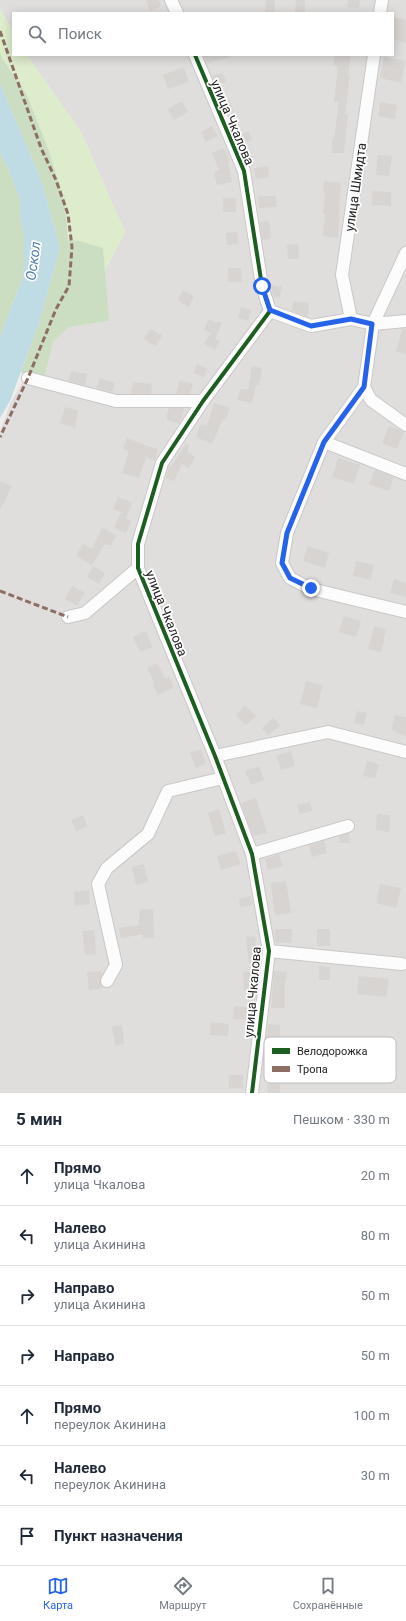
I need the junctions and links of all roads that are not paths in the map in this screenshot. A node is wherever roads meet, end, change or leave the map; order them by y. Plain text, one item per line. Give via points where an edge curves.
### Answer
1 (171, 0) edge
2 (382, 0) edge
3 (177, 12) edge
4 (380, 12) edge
5 (195, 56) edge
6 (374, 56) edge
7 (406, 253) edge
8 (270, 310) junction
9 (351, 319) junction
10 (406, 321) edge
11 (372, 324) junction
12 (28, 378) dead end
13 (364, 387) junction
14 (204, 401) junction
15 (406, 425) edge
16 (324, 442) junction
17 (406, 474) edge
18 (138, 568) junction
19 (406, 612) edge
20 (68, 617) dead end
21 (406, 752) edge
22 (216, 756) junction
23 (223, 778) junction
24 (348, 826) dead end
25 (252, 854) junction
26 (269, 952) junction
27 (402, 964) dead end
28 (107, 981) dead end
29 (252, 1093) edge

1 - 3 street
2 - 4 street
5 - 8 street, улица Чкалова via 244,171 262,286
6 - 9 street, улица Шмидта via 342,275
7 - 11 street
8 - 9 street via 311,326
8 - 14 street, улица Чкалова
9 - 11 street
10 - 11 street
11 - 13 street
12 - 14 street via 116,402
13 - 15 street via 371,400
13 - 16 street
14 - 18 street, улица Чкалова via 162,463 138,544
16 - 17 street
16 - 19 street via 287,533 282,563 290,578 311,588
18 - 20 street via 85,612
18 - 22 street, улица Чкалова
21 - 22 street via 328,732
22 - 23 street, улица Чкалова
23 - 25 street, улица Чкалова
23 - 28 street via 168,792 148,834 107,868 98,884 116,965
24 - 25 street
25 - 26 street, улица Чкалова
26 - 27 street
26 - 29 street, улица Чкалова

